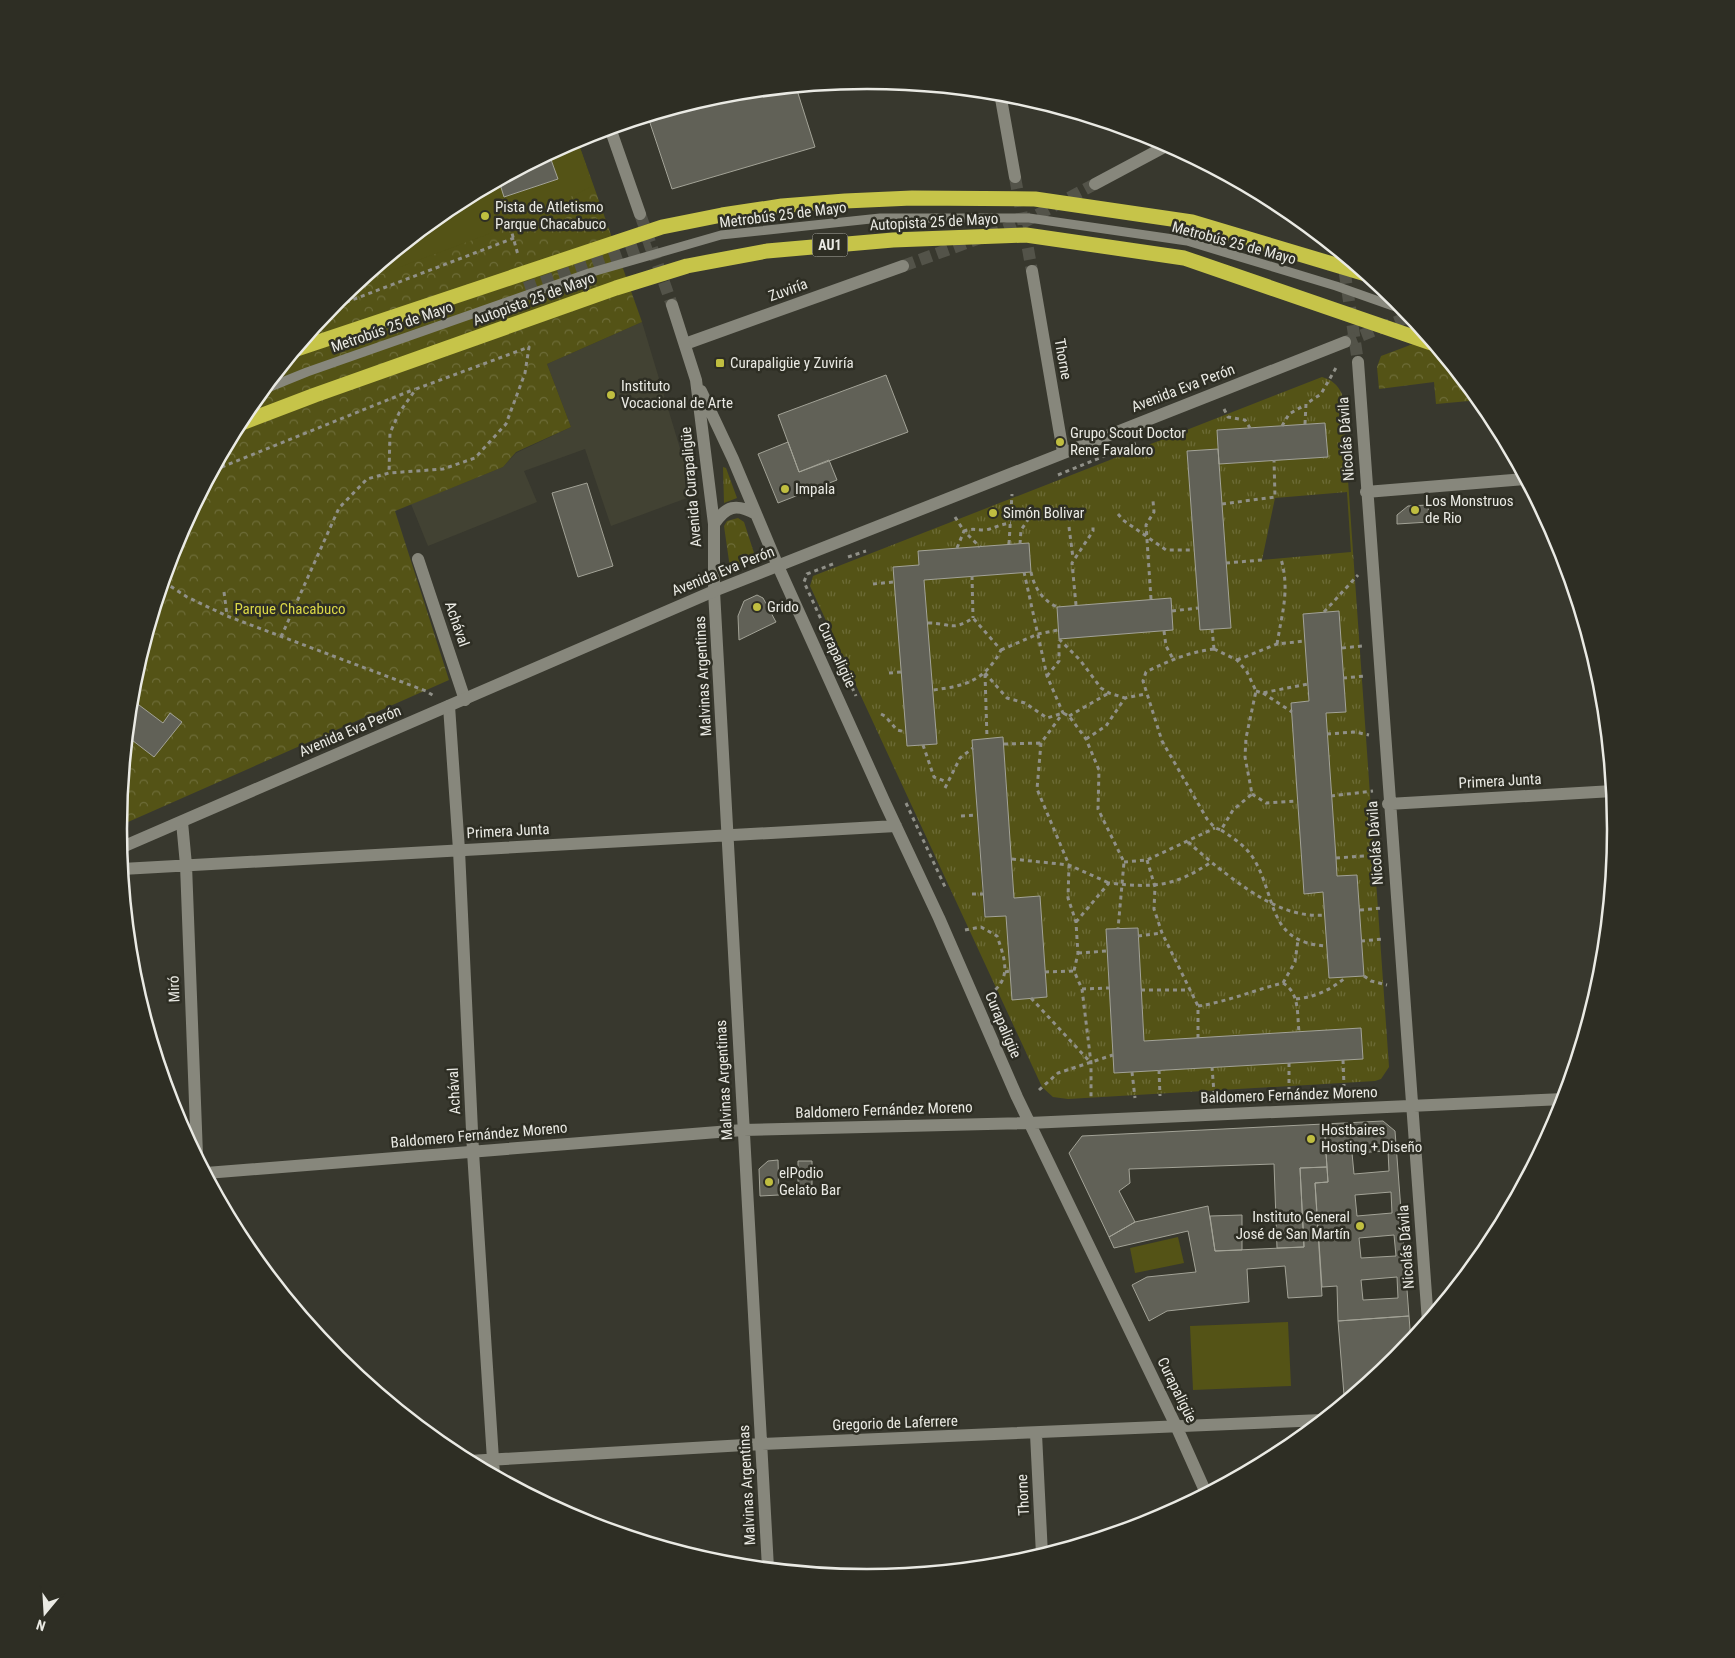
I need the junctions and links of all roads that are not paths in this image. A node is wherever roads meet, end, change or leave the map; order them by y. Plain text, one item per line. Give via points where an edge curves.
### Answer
1 (1001, 101) edge
2 (612, 135) edge
3 (1160, 149) edge
4 (1015, 177) tunnel mouth
5 (1095, 184) tunnel mouth
6 (640, 214) tunnel mouth
7 (902, 266) tunnel mouth
8 (1354, 270) edge
9 (1032, 271) tunnel mouth
10 (672, 305) tunnel mouth
11 (1390, 305) edge
12 (1423, 340) edge
13 (1345, 342) tunnel mouth
14 (684, 344) junction
15 (307, 346) edge
16 (1358, 362) tunnel mouth
17 (696, 380) junction
18 (275, 384) edge
19 (251, 420) edge
20 (1063, 452) junction
21 (1520, 480) edge
22 (1366, 492) junction
23 (756, 514) junction
24 (714, 524) junction
25 (418, 559) dead end
26 (778, 566) junction
27 (714, 591) junction
28 (466, 700) junction
29 (449, 706) junction
30 (1606, 791) edge
31 (1388, 804) junction
32 (182, 822) junction
33 (896, 826) junction
34 (729, 835) junction
35 (128, 845) edge
36 (460, 850) junction
37 (186, 865) junction
38 (129, 869) edge
39 (1556, 1099) edge
40 (1412, 1106) junction
41 (1029, 1123) junction
42 (743, 1130) junction
43 (196, 1139) edge
44 (473, 1152) junction
45 (212, 1172) edge
46 (1427, 1313) edge
47 (1312, 1421) edge
48 (1178, 1428) junction
49 (1036, 1434) junction
50 (762, 1444) junction
51 (493, 1459) junction
52 (481, 1460) edge
53 (494, 1468) edge
54 (1204, 1488) edge
55 (1042, 1548) edge
56 (768, 1562) edge

1 - 4 street
2 - 6 street
3 - 5 street
7 - 14 street, Zuviría
8 - 15 highway, Autopista 25 de Mayo via 1192,222 1035,199 912,198 836,202 722,214 662,227
9 - 20 street, Thorne
10 - 14 street, Avenida Curapaligüe
11 - 18 lane, Metrobús 25 de Mayo via 1188,241 1029,218 880,218 720,235 589,273
12 - 19 highway, Autopista 25 de Mayo / AU1 via 1184,258 1026,235 893,240 767,251 686,266
13 - 20 street, Avenida Eva Perón
14 - 17 street, Avenida Curapaligüe
16 - 22 street, Nicolás Dávila
17 - 23 street, Avenida Curapaligüe
17 - 24 street, Avenida Curapaligüe
20 - 26 street, Avenida Eva Perón
21 - 22 street
22 - 31 street, Nicolás Dávila
23 - 24 street via 745,508 733,508 722,513
23 - 26 street, Avenida Curapaligüe
24 - 27 street, Avenida Curapaligüe
25 - 28 street, Achával
26 - 27 street, Avenida Eva Perón
26 - 33 street, Curapaligüe
27 - 28 street, Avenida Eva Perón
27 - 34 street, Malvinas Argentinas
28 - 29 street, Avenida Eva Perón
29 - 32 street, Avenida Eva Perón
29 - 36 street, Achával
30 - 31 street, Primera Junta
31 - 40 street, Nicolás Dávila
32 - 35 street, Avenida Eva Perón
32 - 37 street, Miró
33 - 34 street, Primera Junta
33 - 41 street, Curapaligüe
34 - 36 street, Primera Junta
34 - 42 street, Malvinas Argentinas
36 - 37 street, Primera Junta
36 - 44 street, Achával
37 - 38 street, Primera Junta
37 - 43 street, Miró
39 - 40 street, Baldomero Fernández Moreno
40 - 41 street, Baldomero Fernández Moreno
40 - 46 street, Nicolás Dávila
41 - 42 street, Baldomero Fernández Moreno
41 - 48 street, Curapaligüe
42 - 44 street, Baldomero Fernández Moreno
42 - 50 street, Malvinas Argentinas
44 - 45 street, Baldomero Fernández Moreno
44 - 51 street, Achával
47 - 48 street, Gregorio de Laferrere
48 - 49 street, Gregorio de Laferrere
48 - 54 street, Curapaligüe
49 - 50 street, Gregorio de Laferrere
49 - 55 street, Thorne
50 - 51 street, Gregorio de Laferrere
50 - 56 street, Malvinas Argentinas
51 - 52 street, Gregorio de Laferrere
51 - 53 street, Achával

